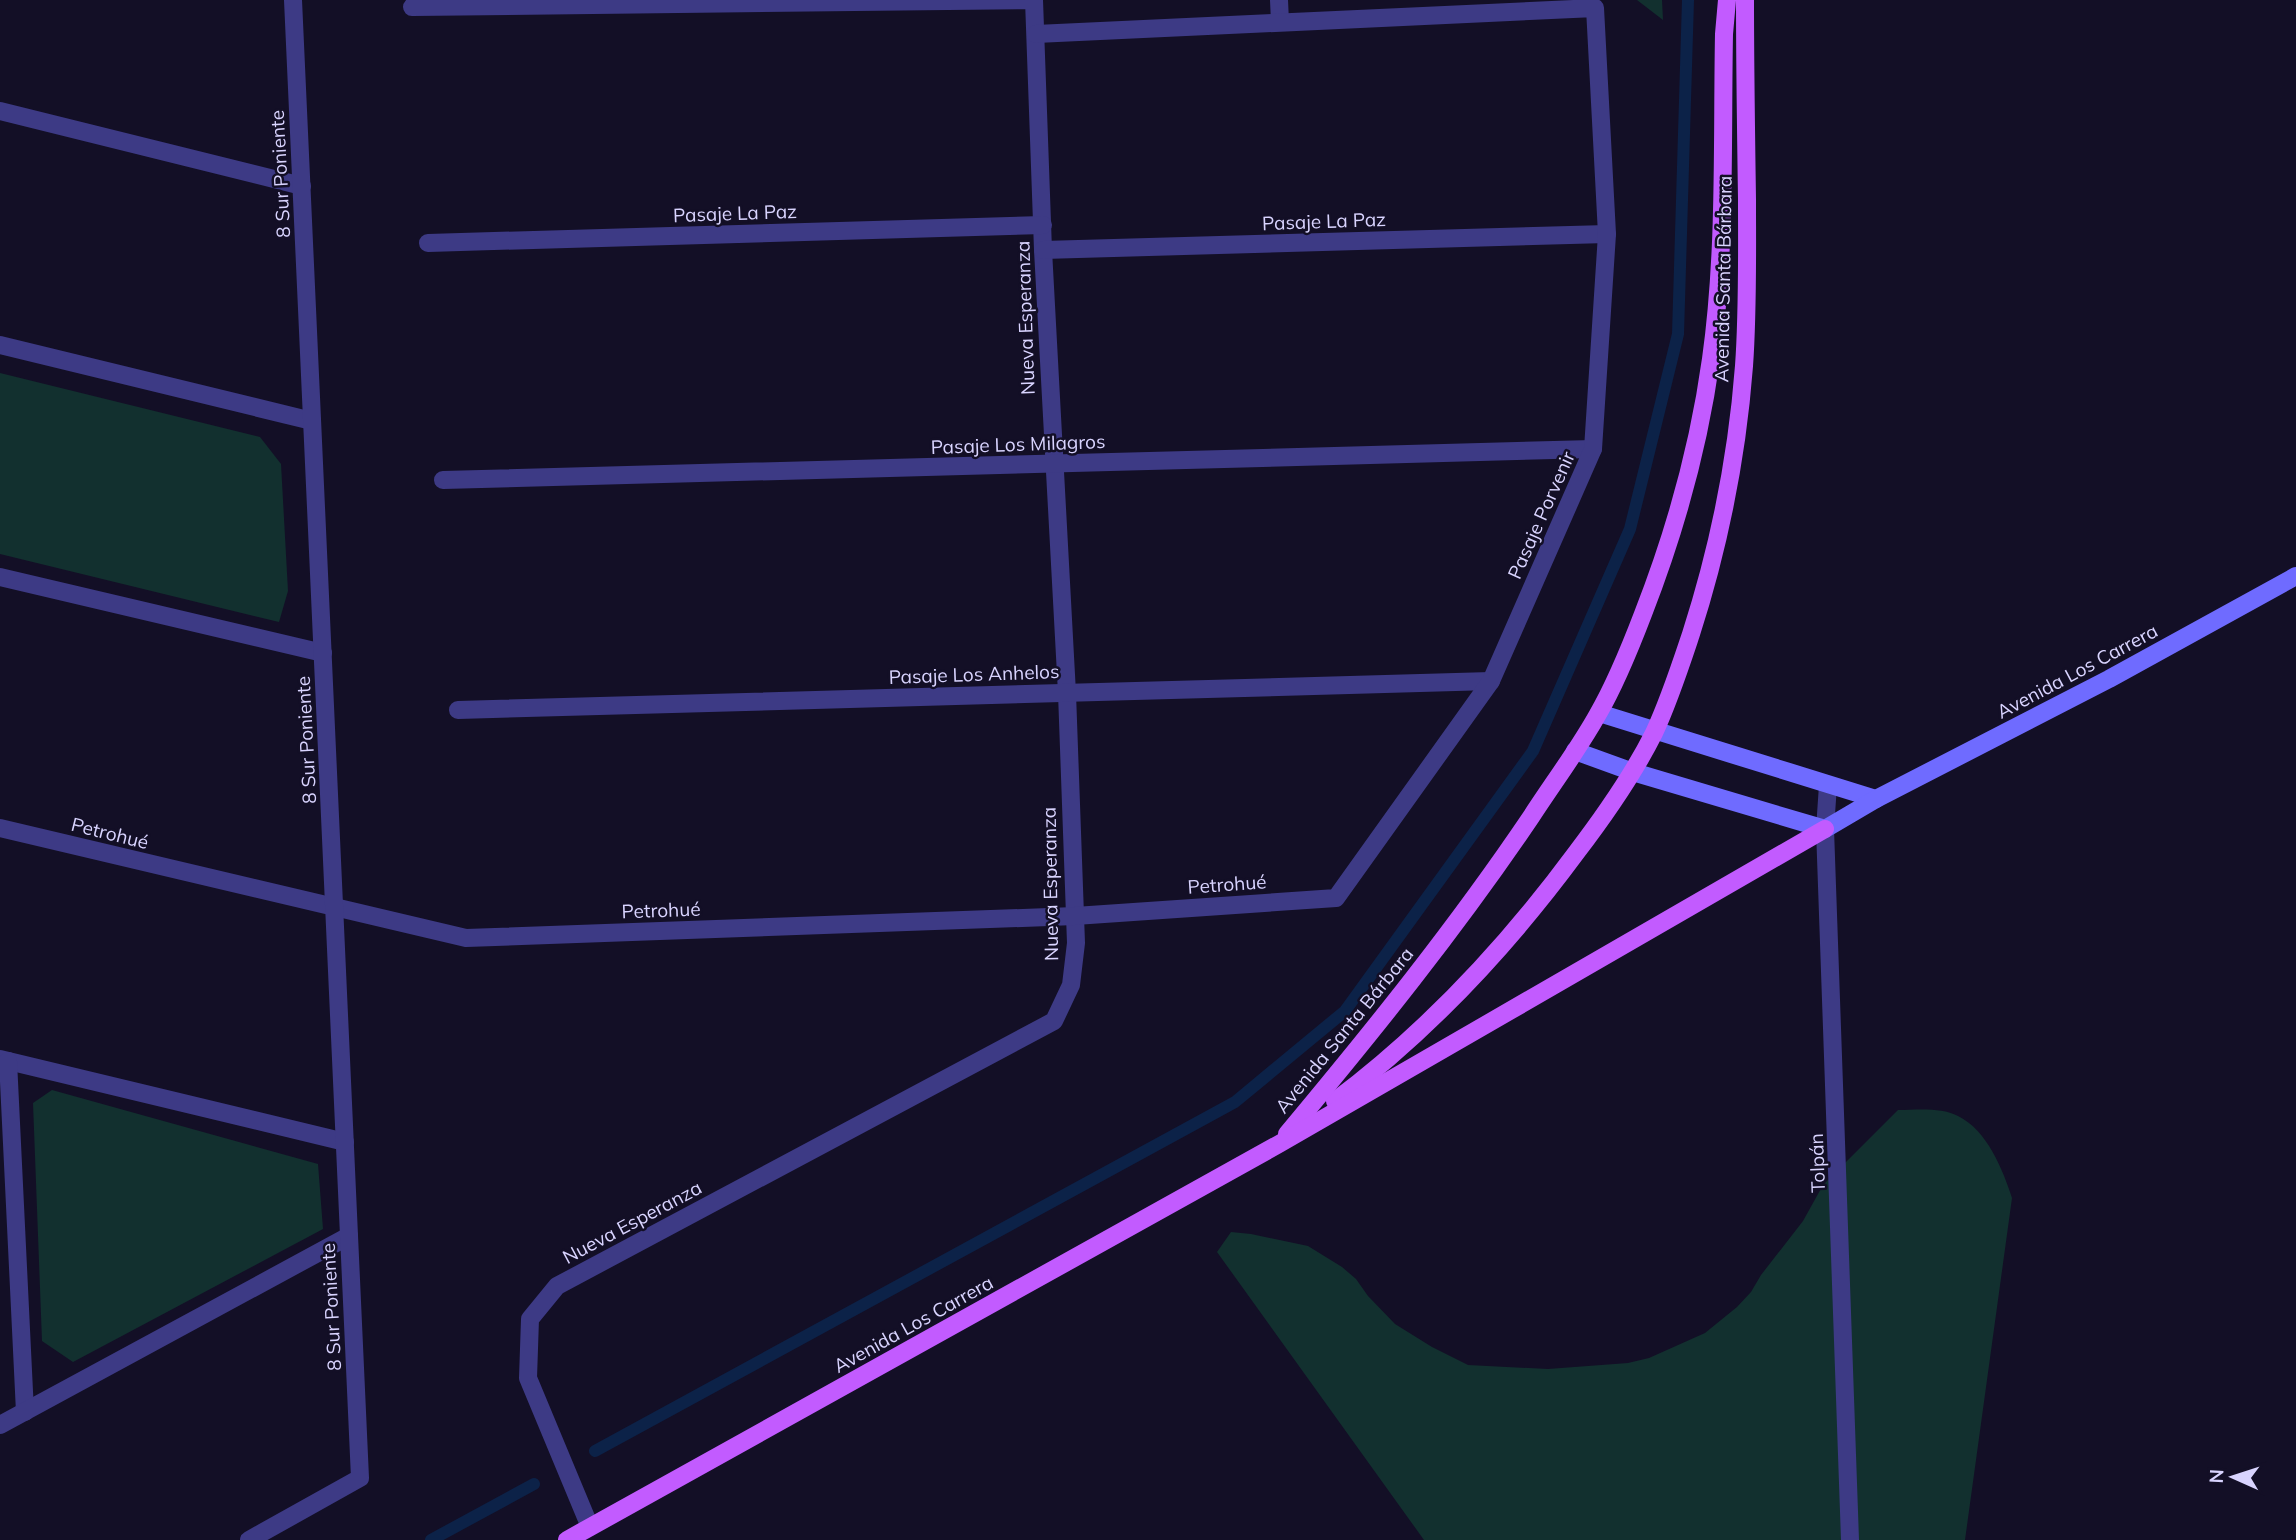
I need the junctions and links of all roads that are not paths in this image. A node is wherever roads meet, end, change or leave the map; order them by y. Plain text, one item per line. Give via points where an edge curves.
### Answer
1 (293, 0) edge
2 (1034, 0) edge
3 (1279, 0) edge
4 (1727, 0) edge
5 (1745, 0) edge
6 (1503, 6) edge
7 (412, 7) dead end
8 (1280, 22) junction
9 (1036, 34) junction
10 (0, 111) edge
11 (302, 186) junction
12 (1042, 225) junction
13 (1606, 234) junction
14 (428, 243) dead end
15 (1043, 250) junction
16 (0, 345) edge
17 (312, 421) junction
18 (1593, 449) junction
19 (1053, 464) junction
20 (443, 480) dead end
21 (2296, 576) edge
22 (0, 577) edge
23 (323, 653) junction
24 (1492, 681) junction
25 (1067, 693) junction
26 (458, 710) dead end
27 (1599, 713) junction
28 (1655, 731) junction
29 (1575, 751) junction
30 (1633, 772) junction
31 (1828, 785) junction
32 (1875, 799) junction
33 (0, 828) edge
34 (1825, 829) junction
35 (1336, 898) joint
36 (334, 908) junction
37 (1075, 916) junction
38 (4, 1060) edge
39 (345, 1142) junction
40 (1279, 1144) junction
41 (349, 1236) junction
42 (25, 1412) junction
43 (0, 1425) edge
44 (590, 1528) junction
45 (249, 1540) edge
46 (567, 1540) edge
47 (1850, 1540) edge

1 - 11 street, 8 Sur Poniente
2 - 7 street
2 - 9 street, Nueva Esperanza
3 - 8 street
4 - 27 main road, Avenida Santa Bárbara via 1719,288 1711,360 1681,503 1631,645
5 - 28 main road, Avenida Santa Bárbara via 1748,285 1736,444 1704,594
6 - 8 street
6 - 13 street, Pasaje Porvenir via 1595,8
8 - 9 street
9 - 12 street, Nueva Esperanza
10 - 11 street
11 - 17 street, 8 Sur Poniente
12 - 14 street, Pasaje La Paz
12 - 15 street, Nueva Esperanza
13 - 15 street, Pasaje La Paz
13 - 18 street, Pasaje Porvenir
15 - 19 street, Nueva Esperanza
16 - 17 street
17 - 23 street, 8 Sur Poniente
18 - 19 street, Pasaje Los Milagros
18 - 24 street, Pasaje Porvenir
19 - 20 street, Pasaje Los Milagros
19 - 25 street, Nueva Esperanza
21 - 32 main road, Avenida Los Carrera
22 - 23 street
23 - 36 street, 8 Sur Poniente
24 - 25 street, Pasaje Los Anhelos
24 - 35 street, Pasaje Porvenir
25 - 26 street, Pasaje Los Anhelos
25 - 37 street, Nueva Esperanza
27 - 28 main road
27 - 29 main road, Avenida Santa Bárbara
28 - 30 main road, Avenida Santa Bárbara
28 - 31 main road
29 - 30 main road
29 - 40 main road, Avenida Santa Bárbara via 1470,904
30 - 34 main road
30 - 40 main road, Avenida Santa Bárbara via 1552,886 1454,995 1399,1048
31 - 32 main road
31 - 34 street, Tolpán
32 - 34 main road, Avenida Los Carrera
33 - 36 street, Petrohué
34 - 40 main road
34 - 47 street, Tolpán
35 - 37 street, Petrohué
36 - 37 street, Petrohué via 466,939
36 - 39 street, 8 Sur Poniente
37 - 44 street, Nueva Esperanza via 1071,985 1054,1021 557,1286 530,1319 528,1378
38 - 39 street
38 - 42 street
39 - 41 street, 8 Sur Poniente
40 - 44 main road, Avenida Los Carrera
41 - 42 street
41 - 45 street, 8 Sur Poniente via 360,1478
42 - 43 street
44 - 46 main road, Avenida Los Carrera

